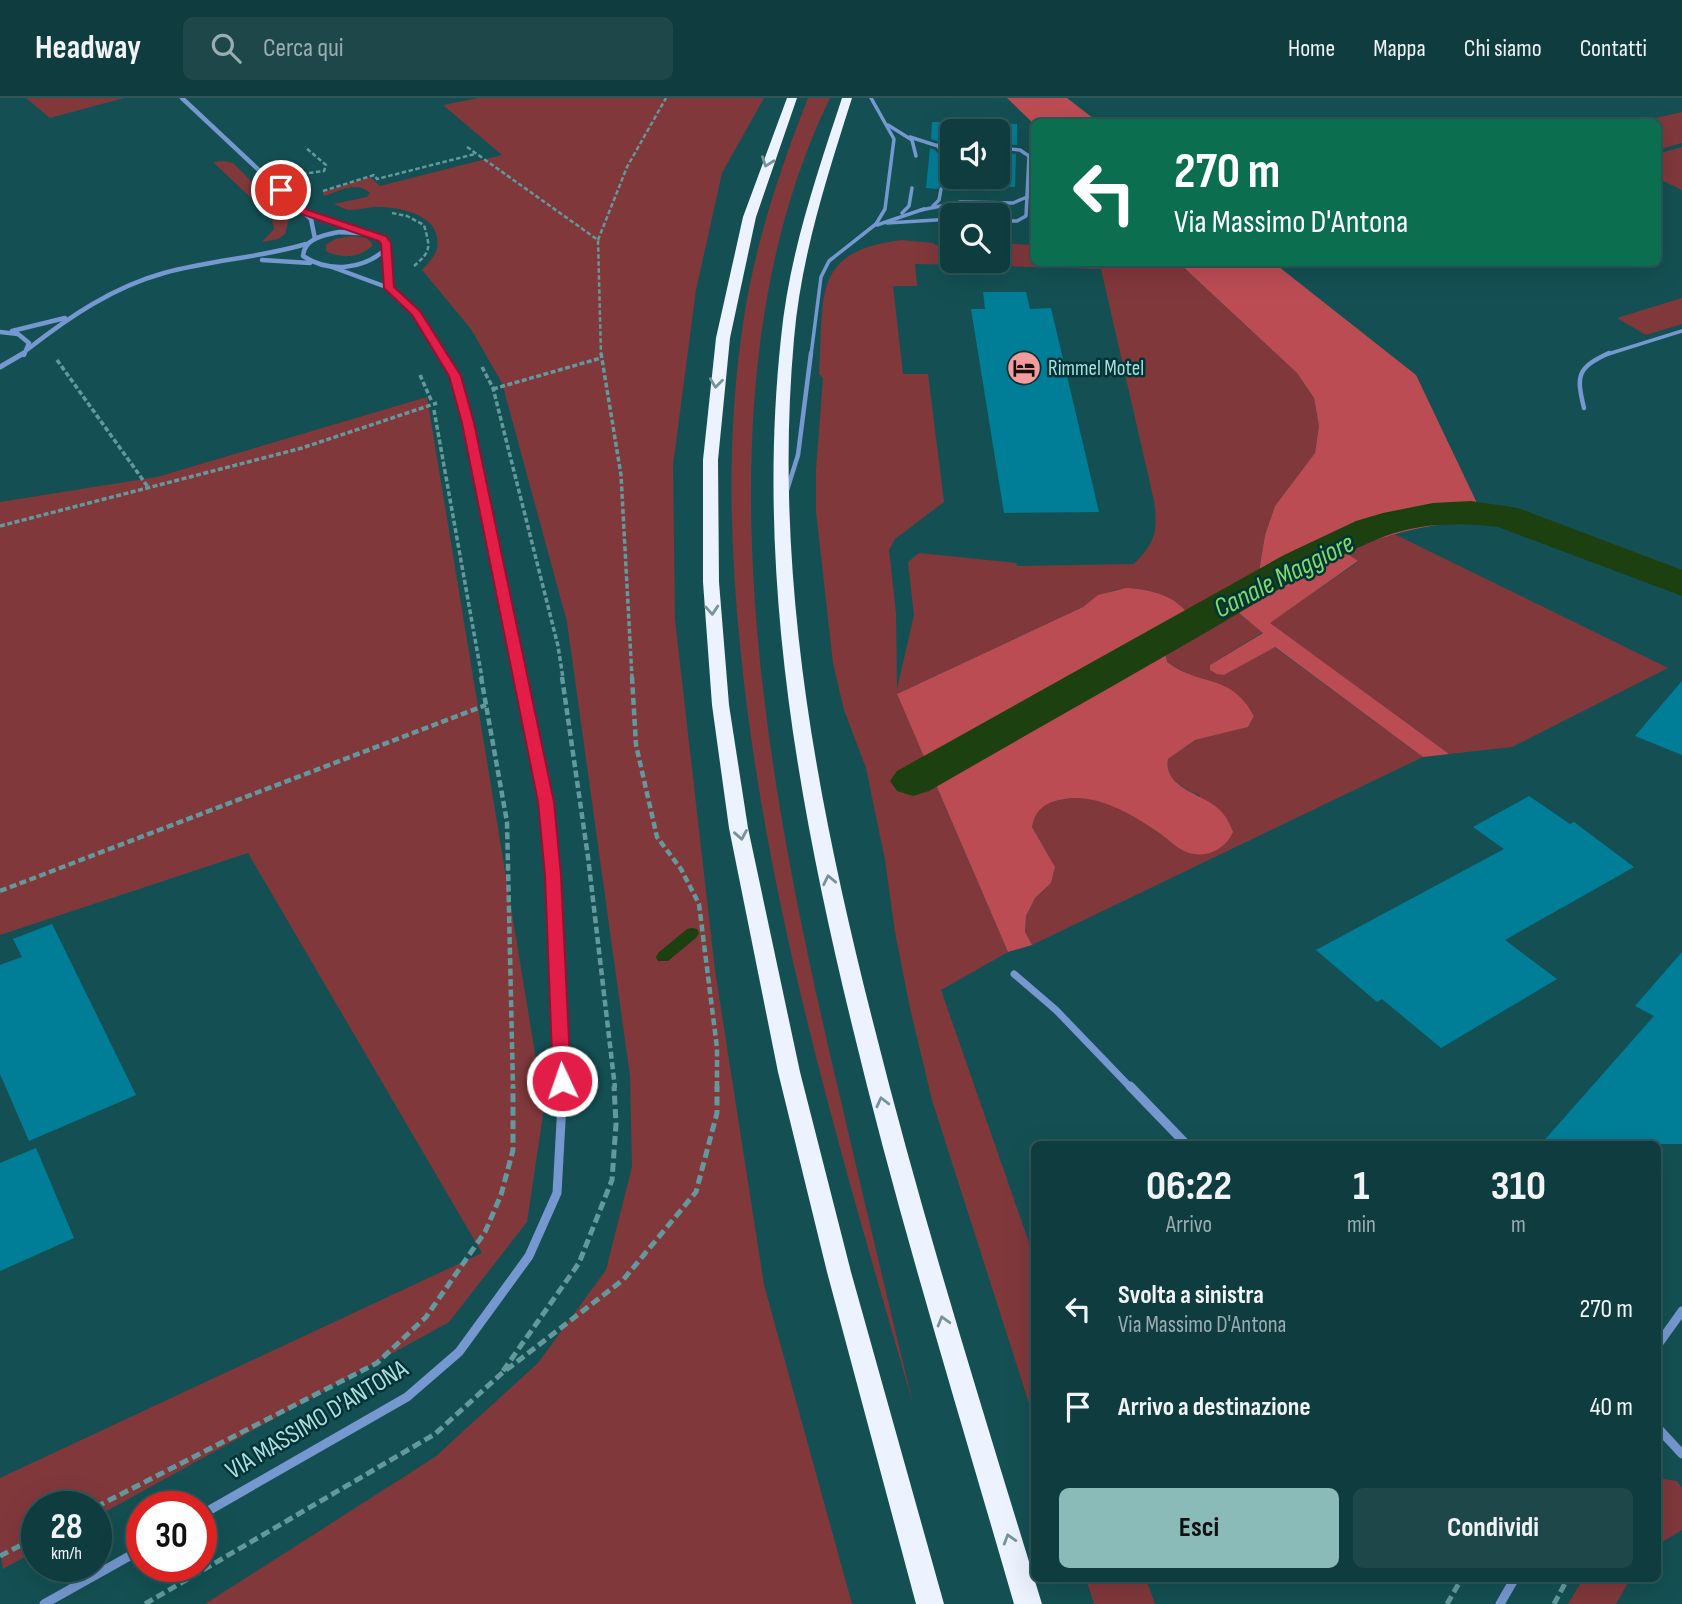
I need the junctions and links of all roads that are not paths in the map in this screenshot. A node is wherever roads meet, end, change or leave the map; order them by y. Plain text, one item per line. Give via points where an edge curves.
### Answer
1 (182, 98) edge
2 (792, 98) edge
3 (847, 98) edge
4 (871, 98) edge
5 (883, 120) junction
6 (905, 135) junction
7 (929, 143) junction
8 (940, 145) edge
9 (940, 148) edge
10 (1010, 149) edge
11 (916, 156) dead end
12 (912, 188) dead end
13 (941, 189) dead end
14 (1027, 197) junction
15 (921, 210) junction
16 (304, 212) junction
17 (893, 218) junction
18 (940, 219) edge
19 (1010, 220) edge
20 (868, 230) junction
21 (365, 232) junction
22 (315, 239) junction
23 (306, 244) junction
24 (386, 249) junction
25 (251, 259) junction
26 (313, 263) junction
27 (332, 267) junction
28 (389, 288) junction
29 (69, 317) junction
30 (1682, 331) edge
31 (3, 332) edge
32 (28, 349) junction
33 (0, 367) edge
34 (1584, 408) dead end
35 (782, 548) junction
36 (1014, 974) dead end
37 (1183, 1141) edge
38 (1682, 1311) edge
39 (1661, 1340) edge
40 (1661, 1431) edge
41 (1682, 1454) edge
42 (217, 1506) edge
43 (126, 1558) edge
44 (1513, 1582) edge
45 (44, 1604) edge
46 (930, 1604) edge
47 (1028, 1604) edge
48 (1500, 1604) edge

1 - 16 street
2 -> 46 highway via 749,216 720,352 709,490 713,624 732,782 776,1015 845,1297
3 - 35 highway via 816,186 791,300 780,435
4 - 5 lane
5 - 6 lane
5 - 20 lane via 894,145 885,209
6 - 7 lane
6 - 11 lane via 917,146
7 - 8 lane
7 - 9 lane
10 - 14 lane via 1028,154
12 - 17 lane via 908,206
13 - 15 lane via 936,204
14 - 15 lane via 1013,204 961,202
14 - 19 lane via 1024,218
15 - 17 lane
16 - 21 street
16 - 22 street via 311,219
17 - 20 lane
18 - 20 lane via 902,221
20 - 35 lane via 836,253 821,277 798,455 785,498
21 - 22 street via 339,232
21 - 24 street via 382,238
22 - 23 street
23 - 25 street
23 - 26 street via 303,256
24 - 27 street, VIA MASSIMO D'ANTONA via 361,264
24 - 28 street
25 - 26 street, VIA MASSIMO D'ANTONA
25 - 29 street via 163,273
26 - 27 street, VIA MASSIMO D'ANTONA
27 - 28 street, VIA MASSIMO D'ANTONA
28 - 42 street, VIA MASSIMO D'ANTONA via 416,313 455,376 546,802 564,1106 557,1193 529,1256 459,1352 407,1397
29 - 31 street
29 - 32 street
30 - 34 lane via 1589,362 1578,379
31 - 32 street via 25,338
32 - 33 street
47 -> 35 highway via 898,1163 837,922 801,726
36 - 37 street via 1056,1010
38 - 39 street
40 - 41 street
43 - 45 street
44 - 48 street

